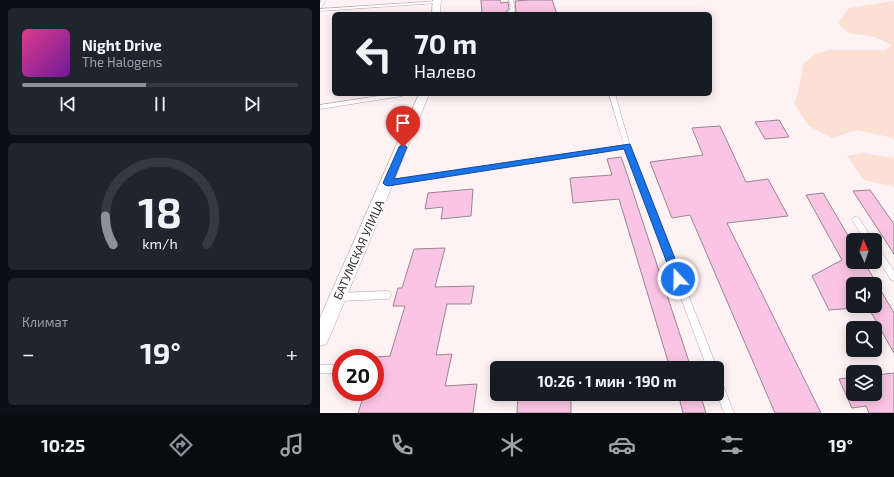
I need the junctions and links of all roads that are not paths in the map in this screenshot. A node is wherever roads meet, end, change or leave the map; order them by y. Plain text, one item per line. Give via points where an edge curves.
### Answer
1 (324, 0) edge
2 (511, 0) edge
3 (437, 1) edge
4 (320, 9) edge
5 (436, 12) edge
6 (511, 12) edge
7 (389, 96) edge
8 (423, 96) edge
9 (613, 96) edge
10 (320, 107) edge
11 (627, 146) junction
12 (388, 183) junction
13 (856, 220) dead end
14 (864, 233) edge
15 (882, 260) edge
16 (894, 278) edge
17 (386, 296) dead end
18 (338, 297) junction
19 (320, 338) edge
20 (709, 361) edge
21 (320, 369) edge
22 (332, 369) edge
23 (724, 400) edge
24 (729, 413) edge

1 - 4 lane
2 - 6 lane via 513,11
3 - 4 lane
3 - 5 street
7 - 10 lane
8 - 12 street, БАТУМСКАЯ УЛИЦА
9 - 11 lane
11 - 12 lane
11 - 20 lane
12 - 18 street, БАТУМСКАЯ УЛИЦА
13 - 14 lane
15 - 16 lane
17 - 18 lane
18 - 19 street, БАТУМСКАЯ УЛИЦА
21 - 22 lane
23 - 24 lane

